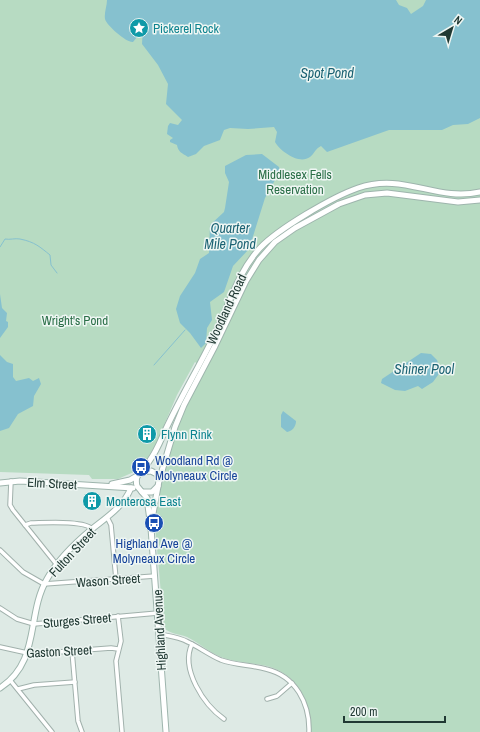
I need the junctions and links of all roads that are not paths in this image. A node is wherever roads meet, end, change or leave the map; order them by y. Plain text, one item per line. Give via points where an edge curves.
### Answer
1 (358, 188) junction
2 (422, 188) junction
3 (480, 192) edge
4 (360, 196) junction
5 (420, 198) junction
6 (480, 200) edge
7 (206, 356) junction
8 (139, 474) junction
9 (11, 481) junction
10 (0, 483) edge
11 (159, 484) junction
12 (104, 486) junction
13 (131, 488) junction
14 (141, 491) junction
15 (107, 517) junction
16 (38, 523) junction
17 (25, 525) junction
18 (151, 528) junction
19 (92, 529) junction
20 (33, 535) junction
21 (0, 550) edge
22 (57, 565) junction
23 (155, 576) junction
24 (116, 579) junction
25 (44, 584) junction
26 (0, 608) edge
27 (158, 613) junction
28 (118, 616) junction
29 (34, 624) junction
30 (158, 634) junction
31 (192, 644) junction
32 (0, 647) edge
33 (118, 649) junction
34 (72, 651) junction
35 (27, 654) junction
36 (10, 680) junction
37 (74, 682) junction
38 (292, 683) junction
39 (0, 688) edge
40 (18, 689) junction
41 (268, 699) dead end
42 (224, 718) dead end
43 (52, 732) edge
44 (82, 732) edge
45 (122, 732) edge
46 (166, 732) edge
47 (309, 732) edge

1 - 2 main road, Woodland Road via 392,182
1 - 4 main road
1 - 7 main road, Woodland Road via 286,227 261,247 240,276
2 - 3 main road, Woodland Road via 451,194
2 - 5 main road
4 - 5 main road, Woodland Road via 387,193
4 - 7 main road, Woodland Road via 295,228 267,251 243,286
5 - 6 main road, Woodland Road via 458,202
7 - 8 main road, Woodland Road via 179,400 155,453
7 - 11 main road, Woodland Road via 179,416
8 - 11 main road via 151,471 156,474
8 - 12 main road, Elm Street via 120,483
8 - 14 main road via 136,483
9 - 10 main road, Elm Street
9 - 12 main road, Elm Street
9 - 17 street via 11,507
11 - 14 main road via 152,492
11 - 18 main road, Highland Avenue
12 - 13 main road, Elm Street
13 - 14 main road, Elm Street
13 - 15 main road, Fulton Street via 120,505
14 - 18 main road, Highland Avenue via 147,498
15 - 19 main road, Fulton Street
15 - 24 street via 111,525
16 - 17 street
16 - 19 street via 87,525
16 - 20 street via 32,527
17 - 20 street
18 - 23 main road, Highland Avenue
19 - 22 main road, Fulton Street
20 - 22 street
21 - 25 street via 23,572
22 - 25 main road, Fulton Street
23 - 24 street, Wason Street
23 - 27 main road, Highland Avenue
24 - 25 street, Wason Street
25 - 29 main road, Fulton Street
26 - 29 street, Sturges Street
27 - 28 street, Sturges Street
27 - 30 main road, Highland Avenue
28 - 29 street, Sturges Street
28 - 33 street via 121,641
29 - 35 main road, Fulton Street
30 - 31 street via 176,637
30 - 46 main road, Highland Avenue
31 - 38 street via 224,661 272,670
31 - 42 street via 189,653 193,680 212,709
32 - 35 street, Gaston Street
33 - 34 street, Gaston Street
33 - 45 street via 116,662
34 - 35 street, Gaston Street
34 - 37 street
35 - 36 main road, Fulton Street
36 - 39 main road, Fulton Street
36 - 40 street
37 - 40 street
37 - 44 street via 78,721
38 - 41 street via 277,696
38 - 47 street via 305,703 309,716
40 - 43 street

